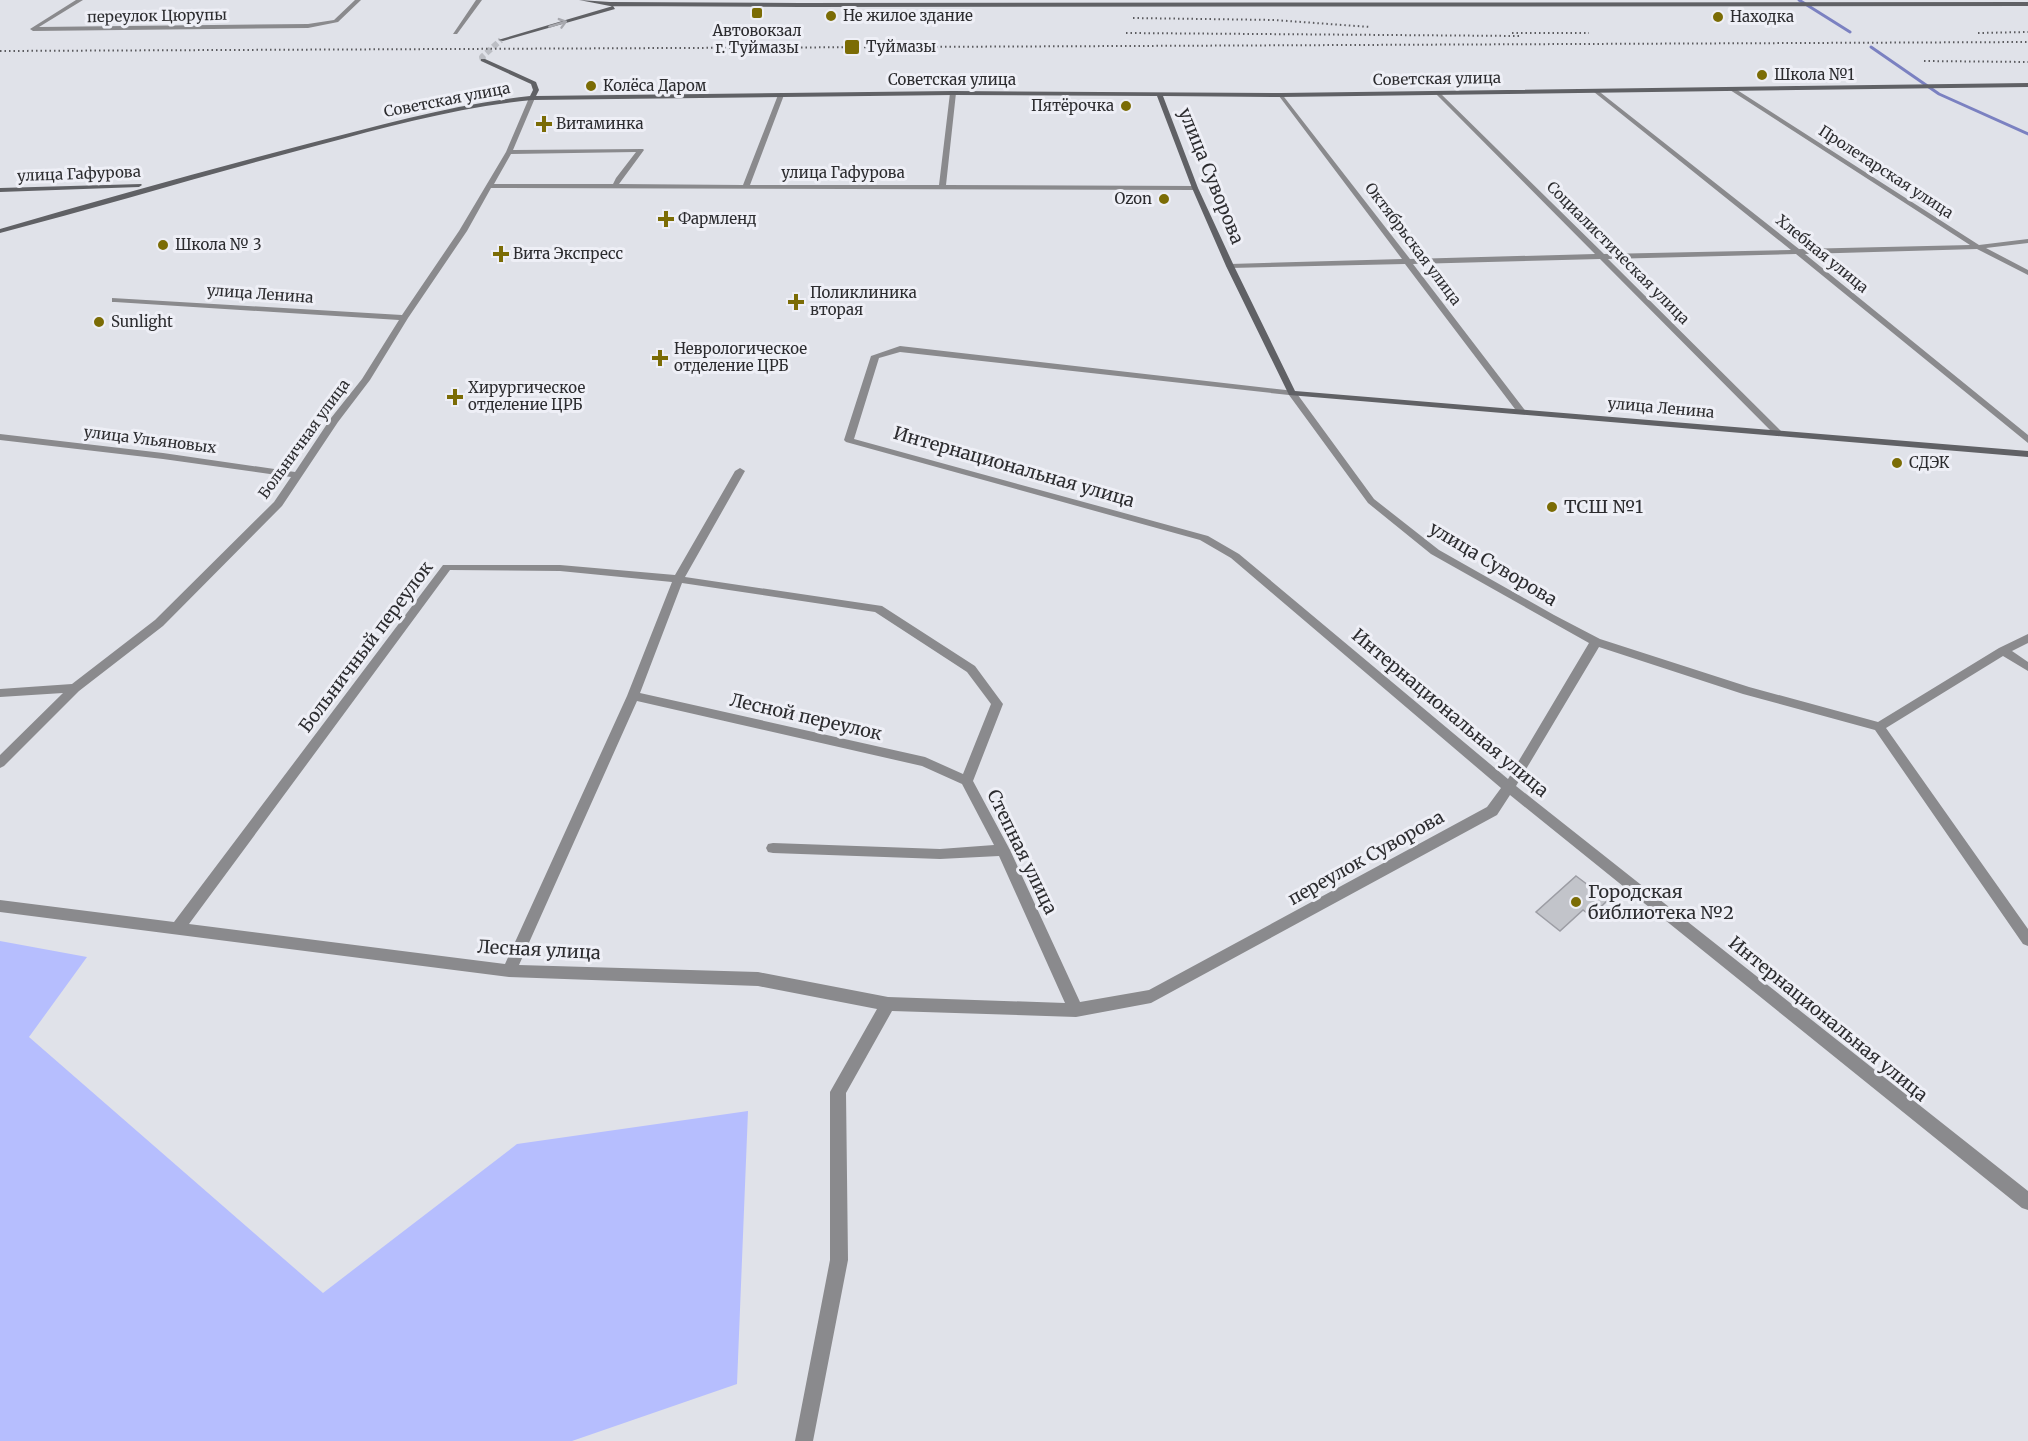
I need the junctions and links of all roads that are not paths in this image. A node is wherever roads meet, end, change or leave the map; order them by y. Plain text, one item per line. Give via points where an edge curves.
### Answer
1 (80, 0) edge
2 (358, 0) edge
3 (479, 0) edge
4 (582, 0) edge
5 (2001, 0) edge
6 (1099, 2) edge
7 (1653, 2) edge
8 (633, 4) junction
9 (2008, 4) junction
10 (2028, 4) edge
11 (455, 33) dead end
12 (501, 40) tunnel mouth
13 (483, 60) dead end
14 (2028, 86) edge
15 (1732, 89) junction
16 (1596, 91) junction
17 (952, 93) junction
18 (1438, 93) junction
19 (780, 95) junction
20 (1160, 95) junction
21 (1281, 95) junction
22 (532, 98) junction
23 (509, 152) junction
24 (158, 184) junction
25 (491, 186) junction
26 (746, 186) junction
27 (615, 187) junction
28 (942, 187) junction
29 (1196, 188) junction
30 (0, 190) edge
31 (0, 231) edge
32 (2028, 241) edge
33 (1978, 247) junction
34 (1797, 250) junction
35 (1603, 256) junction
36 (1410, 261) junction
37 (1230, 266) junction
38 (2028, 273) edge
39 (115, 300) dead end
40 (404, 318) junction
41 (1292, 393) junction
42 (1521, 411) junction
43 (1778, 433) junction
44 (0, 437) edge
45 (2028, 440) edge
46 (2028, 454) edge
47 (740, 471) dead end
48 (296, 475) junction
49 (678, 579) junction
50 (2028, 638) edge
51 (1596, 642) junction
52 (2003, 651) junction
53 (2028, 667) edge
54 (75, 688) junction
55 (0, 693) edge
56 (633, 696) junction
57 (1879, 727) junction
58 (0, 764) edge
59 (968, 781) junction
60 (1509, 787) junction
61 (773, 848) dead end
62 (1003, 850) junction
63 (0, 906) edge
64 (178, 928) junction
65 (2028, 940) edge
66 (509, 971) junction
67 (888, 1004) junction
68 (1076, 1010) junction
69 (2028, 1202) edge
70 (804, 1441) edge

1 - 2 street, переулок Цюрупы via 33,29 308,26 336,21
3 - 11 street
4 - 8 street
5 - 9 street
6 - 7 street
6 - 8 street
7 - 9 street
12 -> 8 street
9 - 10 street
13 - 22 street via 534,83
14 - 15 street, Советская улица
15 - 16 street, Советская улица
15 - 33 street, Пролетарская улица
16 - 18 street, Советская улица
16 - 34 street, Хлебная улица
17 - 19 street, Советская улица
17 - 20 street, Советская улица
17 - 28 street
18 - 21 street, Советская улица
18 - 35 street, Социалистическая улица
19 - 22 street, Советская улица
19 - 26 street
20 - 21 street, Советская улица
20 - 29 street, улица Суворова
21 - 36 street, Октябрьская улица
22 - 23 street, Больничная улица
22 - 24 street, Советская улица via 433,113
23 - 25 street, Больничная улица
23 - 27 street via 640,150
24 - 30 street, улица Гафурова
24 - 31 street, Советская улица
25 - 27 street, улица Гафурова
25 - 40 street, Больничная улица
26 - 27 street, улица Гафурова
26 - 28 street, улица Гафурова
28 - 29 street, улица Гафурова
29 - 37 street, улица Суворова
32 - 33 street
33 - 34 street
33 - 38 street, Пролетарская улица
34 - 35 street
34 - 45 street, Хлебная улица
35 - 36 street
35 - 43 street, Социалистическая улица
36 - 37 street
36 - 42 street, Октябрьская улица
37 - 41 street, улица Суворова
39 - 40 street, улица Ленина
40 - 48 street, Больничная улица via 366,380
41 - 42 street, улица Ленина
41 - 51 street, улица Суворова via 1371,501 1435,552
41 - 60 street, Интернациональная улица via 900,349 875,356 849,440 1204,538 1235,556
42 - 43 street, улица Ленина
43 - 46 street, улица Ленина
44 - 48 street, улица Ульяновых
47 - 49 street
48 - 54 street, Больничная улица via 278,504 159,623
49 - 56 street
49 - 59 street, Степная улица via 878,609 971,669 997,704
49 - 64 street, Больничный переулок via 560,568 447,567
50 - 52 street
51 - 57 street, улица Суворова via 1747,691
51 - 60 street, переулок Суворова
52 - 53 street
52 - 57 street
54 - 55 street
54 - 58 street, Больничная улица
56 - 59 street, Лесной переулок via 925,762
56 - 66 street
57 - 65 street
59 - 62 street, Степная улица
60 - 68 street, переулок Суворова via 1491,811 1151,996
60 - 69 street, Интернациональная улица
61 - 62 street via 940,854
62 - 68 street, Степная улица
63 - 64 street, Лесная улица
64 - 66 street, Лесная улица
66 - 67 street, Лесная улица via 758,979
67 - 68 street, Лесная улица
67 - 70 street via 838,1092 839,1260

